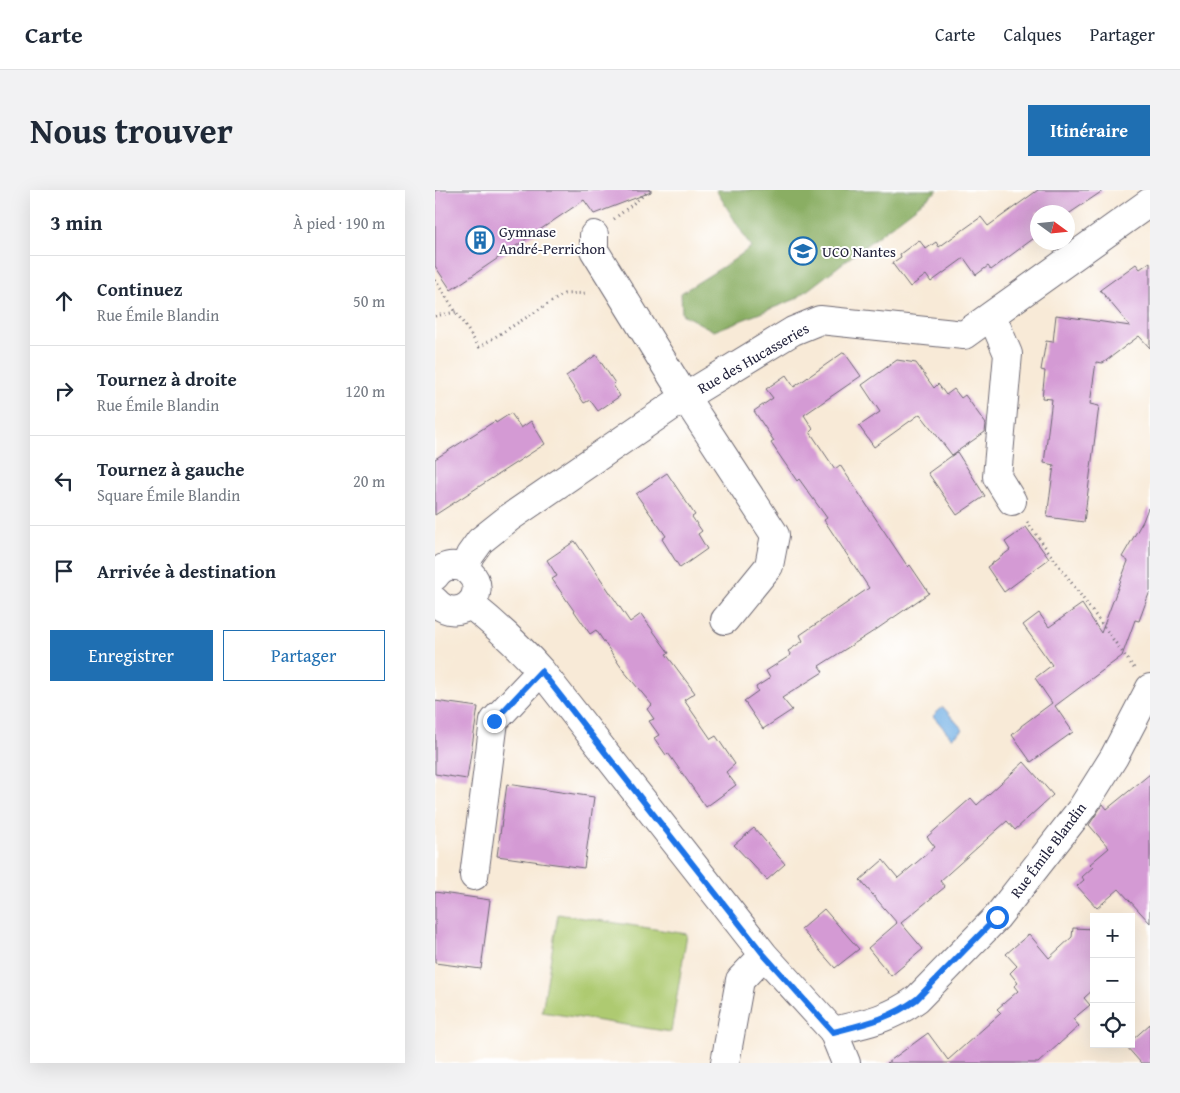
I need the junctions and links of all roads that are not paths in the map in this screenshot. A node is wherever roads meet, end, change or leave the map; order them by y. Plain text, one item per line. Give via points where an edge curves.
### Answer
1 (1150, 202) edge
2 (594, 235) road end
3 (992, 316) junction
4 (685, 397) junction
5 (1012, 501) road end
6 (465, 567) junction
7 (435, 576) edge
8 (435, 601) edge
9 (470, 604) junction
10 (725, 620) dead end
11 (541, 671) junction
12 (1150, 688) edge
13 (474, 876) dead end
14 (764, 955) junction
15 (833, 1032) junction
16 (725, 1063) edge
17 (846, 1063) edge

1 - 3 street, Rue des Hucasseries
2 - 4 street via 594,250
3 - 4 street, Rue des Hucasseries via 964,336 820,320 793,331
3 - 5 street via 1008,354 997,477
4 - 6 street, Rue des Hucasseries via 509,518 475,548
4 - 10 street via 775,535 769,566
6 - 7 street via 444,567
6 - 9 street via 477,587
8 - 9 street via 445,610 452,611
9 - 11 street via 497,625
11 - 13 street via 494,721
11 - 14 street
12 - 15 street, Rue Émile Blandin via 1114,757 1082,808 997,917 917,999 902,1010
14 - 15 street
14 - 16 street via 740,980
15 - 17 street

